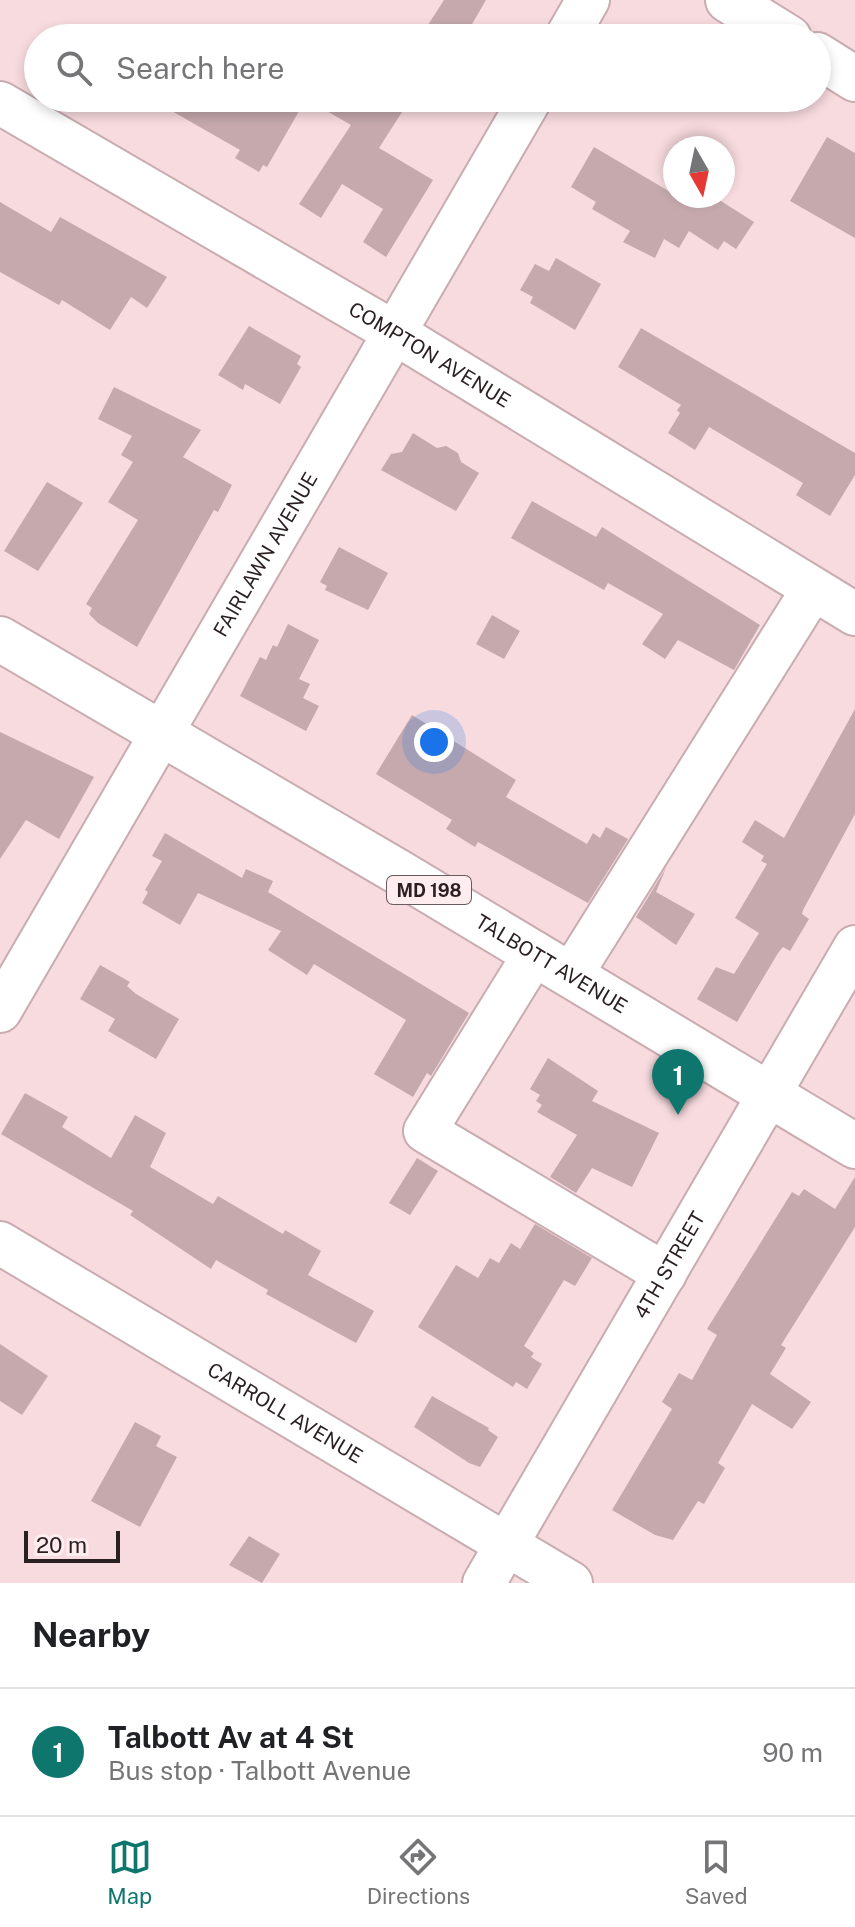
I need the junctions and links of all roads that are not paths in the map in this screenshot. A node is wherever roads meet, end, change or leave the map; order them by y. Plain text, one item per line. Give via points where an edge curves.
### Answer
1 (588, 0) edge
2 (728, 0) edge
3 (574, 24) edge
4 (767, 24) edge
5 (831, 64) edge
6 (855, 79) edge
7 (0, 103) edge
8 (523, 112) edge
9 (395, 333) junction
10 (813, 589) junction
11 (855, 614) edge
12 (0, 639) edge
13 (163, 736) junction
14 (855, 947) edge
15 (553, 964) junction
16 (0, 1011) edge
17 (770, 1095) junction
18 (855, 1146) edge
19 (0, 1243) edge
20 (665, 1274) junction
21 (506, 1545) junction
22 (484, 1583) edge
23 (571, 1583) edge

1 - 3 street
2 - 4 main road
5 - 6 main road
7 - 9 street, COMPTON AVENUE
8 - 9 street, FAIRLAWN AVENUE
9 - 10 street, COMPTON AVENUE
9 - 13 street, FAIRLAWN AVENUE
10 - 11 street, COMPTON AVENUE
10 - 15 street
12 - 13 main road, TALBOTT AVENUE / MD 198
13 - 15 main road, TALBOTT AVENUE / MD 198
13 - 16 street, FAIRLAWN AVENUE
14 - 17 street, 4TH STREET
15 - 17 main road, TALBOTT AVENUE / MD 198
15 - 20 street via 425,1131
17 - 18 main road, TALBOTT AVENUE / MD 198
17 - 20 street, 4TH STREET
19 - 21 street, CARROLL AVENUE
20 - 21 street, 4TH STREET
21 - 22 street, 4TH STREET
21 - 23 street, CARROLL AVENUE

